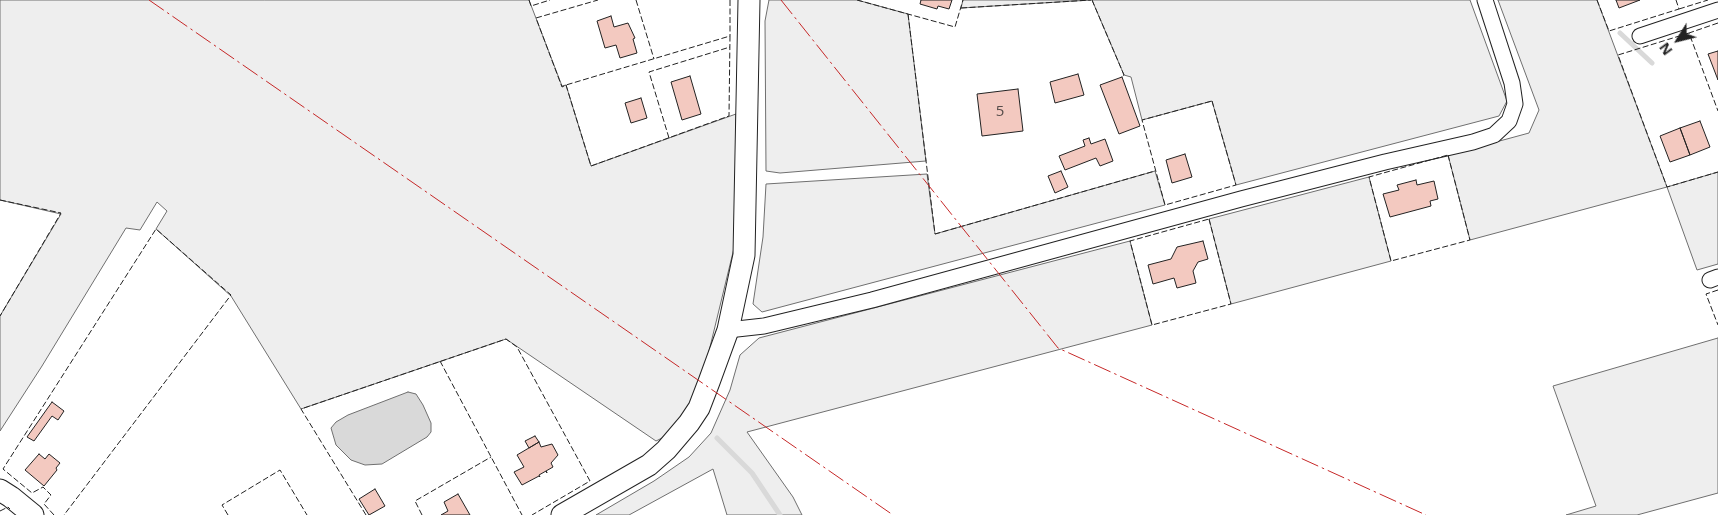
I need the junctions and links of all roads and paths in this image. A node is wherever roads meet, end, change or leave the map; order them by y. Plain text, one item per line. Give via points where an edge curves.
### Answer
1 (750, 0) edge
2 (1485, 0) edge
3 (1718, 10) edge
4 (1640, 36) dead end
5 (728, 330) junction
6 (0, 490) edge
7 (33, 515) edge
8 (562, 515) edge

1 - 5 street via 744,255
2 - 5 street via 1512,83 1515,104 1509,121 1494,135 1232,201 872,300 764,326
3 - 4 street
5 - 8 street via 699,408 680,435 649,465
6 - 7 street

